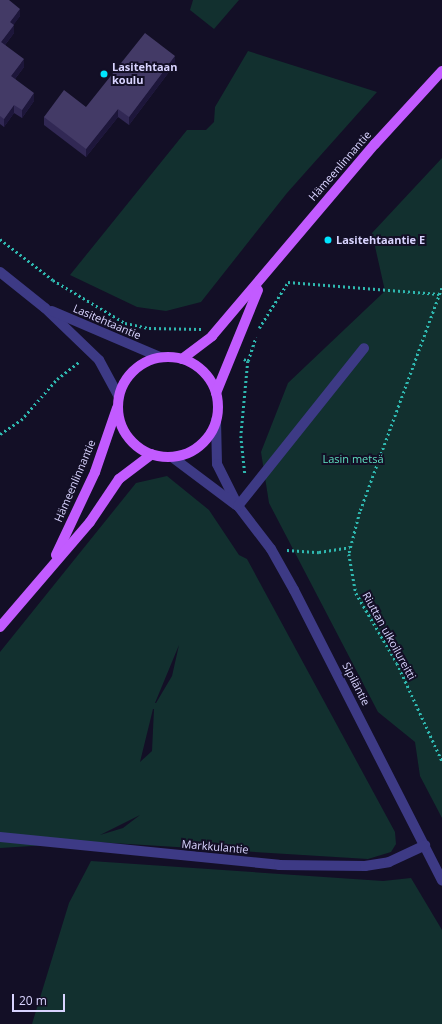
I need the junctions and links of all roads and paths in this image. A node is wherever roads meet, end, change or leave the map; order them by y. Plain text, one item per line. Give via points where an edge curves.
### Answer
1 (442, 71) edge
2 (0, 272) edge
3 (262, 281) junction
4 (442, 288) edge
5 (440, 294) junction
6 (45, 308) junction
7 (364, 348) dead end
8 (91, 352) junction
9 (160, 357) junction
10 (182, 359) junction
11 (248, 361) dead end
12 (216, 393) junction
13 (118, 402) junction
14 (216, 420) junction
15 (0, 434) edge
16 (152, 454) junction
17 (172, 457) junction
18 (238, 506) junction
19 (350, 547) junction
20 (271, 549) junction
21 (52, 564) junction
22 (0, 627) edge
23 (442, 761) edge
24 (0, 837) edge
25 (425, 845) junction
26 (442, 880) edge

1 - 3 main road, Hämeenlinnantie via 316,212
2 - 6 street, Lasitehtaantie
3 - 10 main road, Hämeenlinnantie via 212,336
3 - 12 main road, Hämeenlinnantie via 231,350
4 - 5 path, Riuttan ulkoilureitti
5 - 11 path via 288,282 269,308
5 - 19 path, Riuttan ulkoilureitti
6 - 8 street, Lasitehtaantie
6 - 9 street, Lasitehtaantie
7 - 18 street
8 - 13 street, Lasitehtaantie
8 - 15 path via 57,379 21,420
9 - 10 main road
9 - 13 main road via 132,371
10 - 12 main road via 206,374
12 - 14 main road
13 - 16 main road via 125,432 132,442
13 - 21 main road, Hämeenlinnantie via 95,472
14 - 17 main road via 201,444
14 - 18 street, Sipiläntie via 217,464
16 - 17 main road
16 - 21 main road, Hämeenlinnantie via 119,479 90,522
17 - 18 street, Sipiläntie
18 - 20 street, Sipiläntie
19 - 20 path via 319,552
19 - 23 path, Riuttan ulkoilureitti via 350,571 356,593 397,663
20 - 25 street, Sipiläntie
21 - 22 main road, Hämeenlinnantie
24 - 25 street, Markkulantie via 279,865 357,866 389,862
25 - 26 street, Sipiläntie

